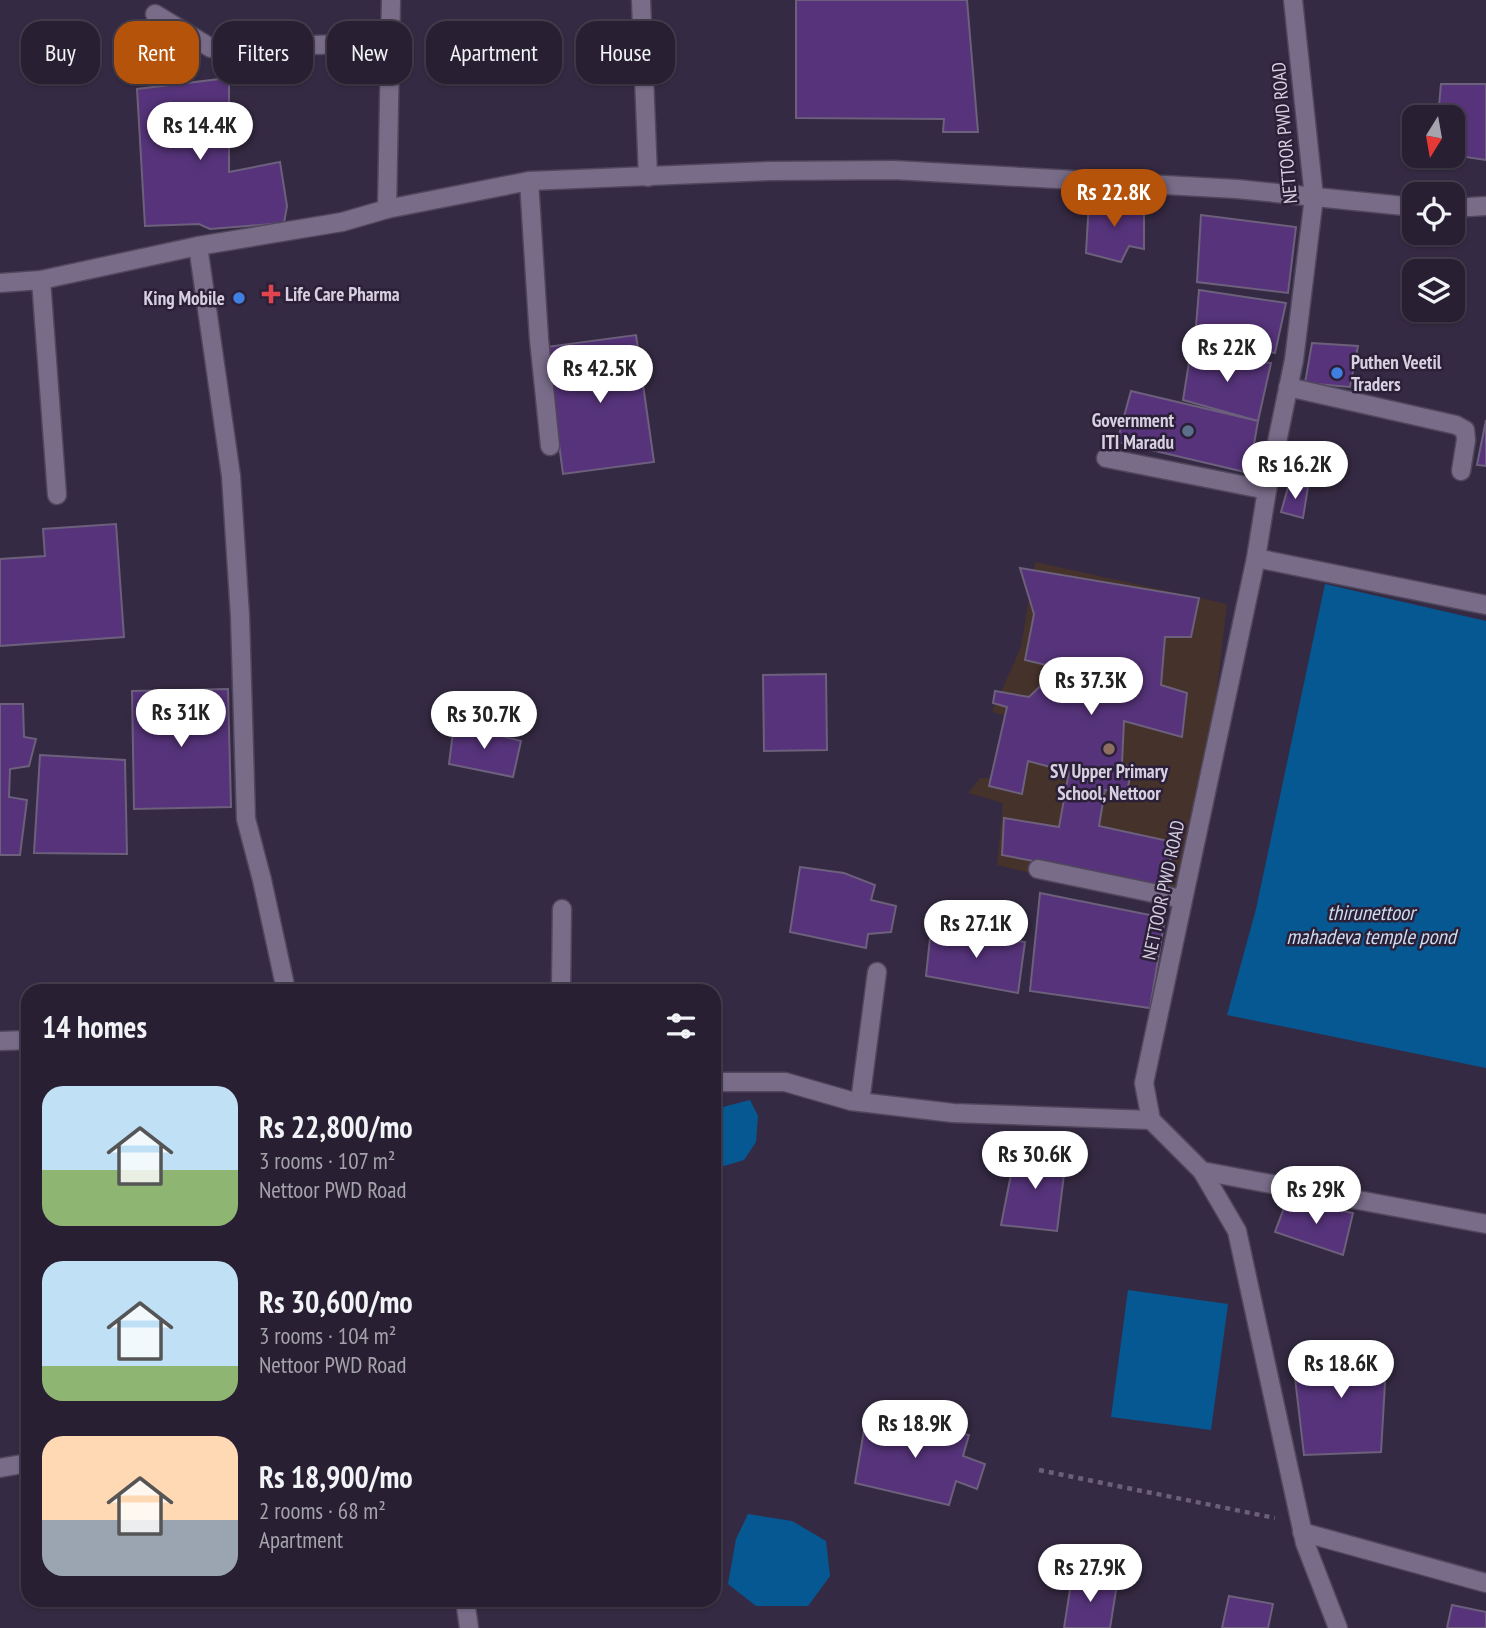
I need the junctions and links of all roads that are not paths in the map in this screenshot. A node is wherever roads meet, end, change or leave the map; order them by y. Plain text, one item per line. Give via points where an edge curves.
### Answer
1 (391, 0) edge
2 (641, 0) edge
3 (1293, 0) edge
4 (155, 14) dead end
5 (390, 21) edge
6 (327, 45) edge
7 (389, 84) edge
8 (648, 177) junction
9 (529, 181) junction
10 (1314, 197) junction
11 (1402, 206) edge
12 (1486, 206) edge
13 (1465, 207) edge
14 (387, 209) junction
15 (198, 246) junction
16 (41, 280) junction
17 (0, 283) edge
18 (1288, 387) junction
19 (550, 446) dead end
20 (1106, 458) dead end
21 (1461, 471) dead end
22 (1267, 490) junction
23 (57, 495) dead end
24 (1256, 558) junction
25 (1486, 605) edge
26 (1038, 869) dead end
27 (1182, 899) junction
28 (562, 909) dead end
29 (877, 972) dead end
30 (285, 984) edge
31 (561, 984) edge
32 (21, 1040) edge
33 (0, 1041) edge
34 (721, 1082) edge
35 (860, 1102) junction
36 (1151, 1120) junction
37 (1202, 1171) junction
38 (1486, 1224) edge
39 (21, 1464) edge
40 (0, 1468) edge
41 (1301, 1528) junction
42 (1486, 1583) edge
43 (466, 1607) edge
44 (469, 1628) edge
45 (1338, 1628) edge

1 - 5 street
2 - 8 street
3 - 10 street, NETTOOR PWD ROAD
4 - 6 street via 211,48
7 - 14 street
8 - 9 street
8 - 10 street via 894,170
9 - 14 street
9 - 19 street
10 - 11 street
10 - 18 street, NETTOOR PWD ROAD
12 - 13 street
14 - 15 street via 342,222
15 - 16 street
15 - 30 street via 232,476 246,819
16 - 17 street
16 - 23 street
18 - 21 street via 1456,425 1465,430
18 - 22 street, NETTOOR PWD ROAD
20 - 22 street
22 - 24 street, NETTOOR PWD ROAD
24 - 25 street
24 - 27 street, NETTOOR PWD ROAD
26 - 27 street
27 - 36 street, NETTOOR PWD ROAD via 1144,1083
28 - 31 street
29 - 35 street
32 - 33 street
34 - 35 street via 785,1082
35 - 36 street via 953,1113
36 - 37 street
37 - 38 street
37 - 41 street via 1237,1231
39 - 40 street
41 - 42 street
41 - 45 street
43 - 44 street

